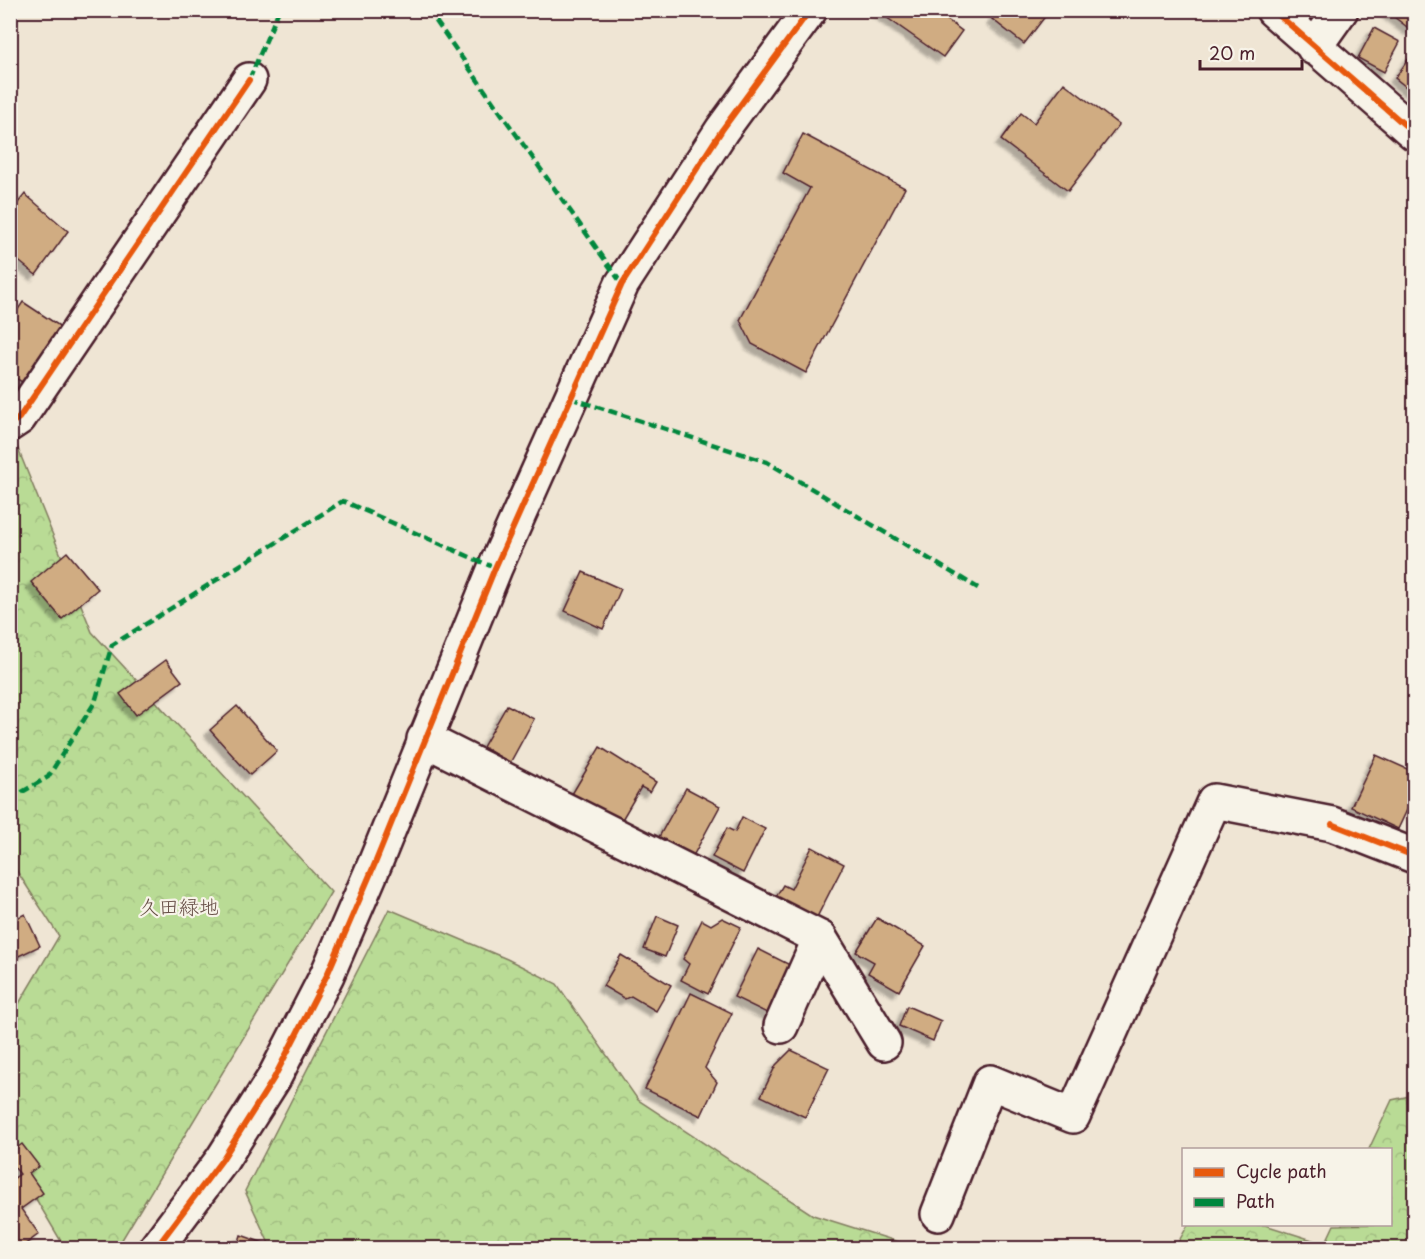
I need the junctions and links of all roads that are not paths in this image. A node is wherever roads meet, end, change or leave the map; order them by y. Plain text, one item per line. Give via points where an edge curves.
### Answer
1 (810, 10) edge
2 (1273, 10) edge
3 (1341, 10) edge
4 (1314, 48) junction
5 (249, 80) dead end
6 (1414, 133) edge
7 (10, 424) edge
8 (424, 739) junction
9 (1414, 856) edge
10 (820, 938) junction
11 (781, 1026) dead end
12 (884, 1043) dead end
13 (938, 1214) dead end
14 (156, 1248) edge

1 - 8 street via 722,130 622,284 495,568
2 - 4 street
3 - 4 street
4 - 6 street
5 - 7 street via 19,418
8 - 10 street
8 - 14 street via 327,975 274,1078 222,1160
9 - 13 street via 1332,824 1214,801 1073,1116 990,1082
10 - 11 street
10 - 12 street

